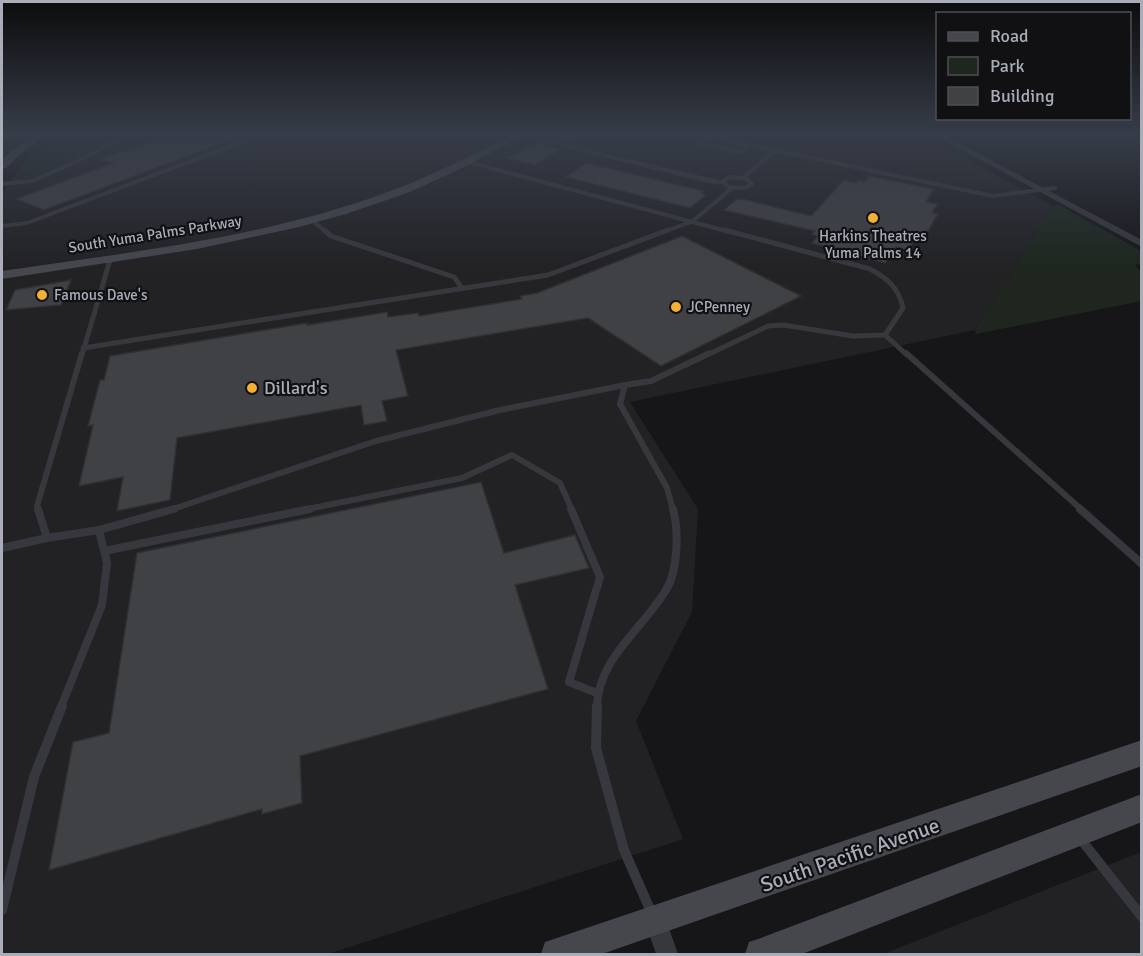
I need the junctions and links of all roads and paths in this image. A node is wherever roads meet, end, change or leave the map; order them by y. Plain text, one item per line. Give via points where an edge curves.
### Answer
1 (37, 179) edge
2 (145, 179) edge
3 (429, 179) edge
4 (531, 179) edge
5 (698, 179) edge
6 (737, 179) edge
7 (744, 179) edge
8 (911, 179) edge
9 (1020, 179) edge
10 (1037, 179) edge
11 (725, 180) junction
12 (2, 184) edge
13 (732, 188) junction
14 (1055, 188) junction
15 (1041, 190) junction
16 (312, 220) junction
17 (693, 221) junction
18 (2, 226) edge
19 (1142, 234) edge
20 (1142, 244) edge
21 (110, 260) junction
22 (2, 275) edge
23 (462, 288) junction
24 (885, 335) junction
25 (83, 348) junction
26 (625, 385) junction
27 (99, 530) junction
28 (47, 538) junction
29 (2, 548) edge
30 (104, 551) junction
31 (1142, 564) edge
32 (597, 693) junction
33 (1142, 753) edge
34 (1142, 808) edge
35 (1076, 833) junction
36 (2, 910) edge
37 (1142, 917) edge
38 (656, 922) junction
39 (557, 954) edge
40 (667, 954) edge
41 (760, 954) edge

1 - 12 lane
2 - 18 lane via 27,223
3 - 16 street, South Yuma Palms Parkway
4 - 17 lane
5 - 11 street
6 - 11 lane
7 - 13 lane via 751,186
8 - 15 lane via 993,196
9 - 15 street
10 - 14 street
11 - 13 lane
13 - 17 lane
14 - 15 lane
14 - 19 street
15 - 20 street
16 - 21 street, South Yuma Palms Parkway via 173,251
16 - 23 lane via 331,236 454,277
17 - 23 lane via 562,271
17 - 24 lane via 854,263 882,276 897,290 903,308
21 - 22 street, South Yuma Palms Parkway
21 - 25 lane
23 - 25 lane
24 - 26 lane via 853,336 768,326 651,381
24 - 31 lane
25 - 28 lane via 36,506
26 - 27 lane via 517,406 375,441 154,517
26 - 32 lane via 620,404 667,488 676,521 676,554 667,588 612,658
27 - 28 lane
27 - 30 lane
28 - 29 lane
30 - 32 lane via 462,478 513,455 560,483 600,578 569,682
30 - 36 lane via 107,563 102,605 34,777
32 - 38 lane via 596,748 624,850
33 - 38 street, South Pacific Avenue
34 - 35 street
35 - 37 lane
35 - 41 street
38 - 39 street, South Pacific Avenue
38 - 40 street

